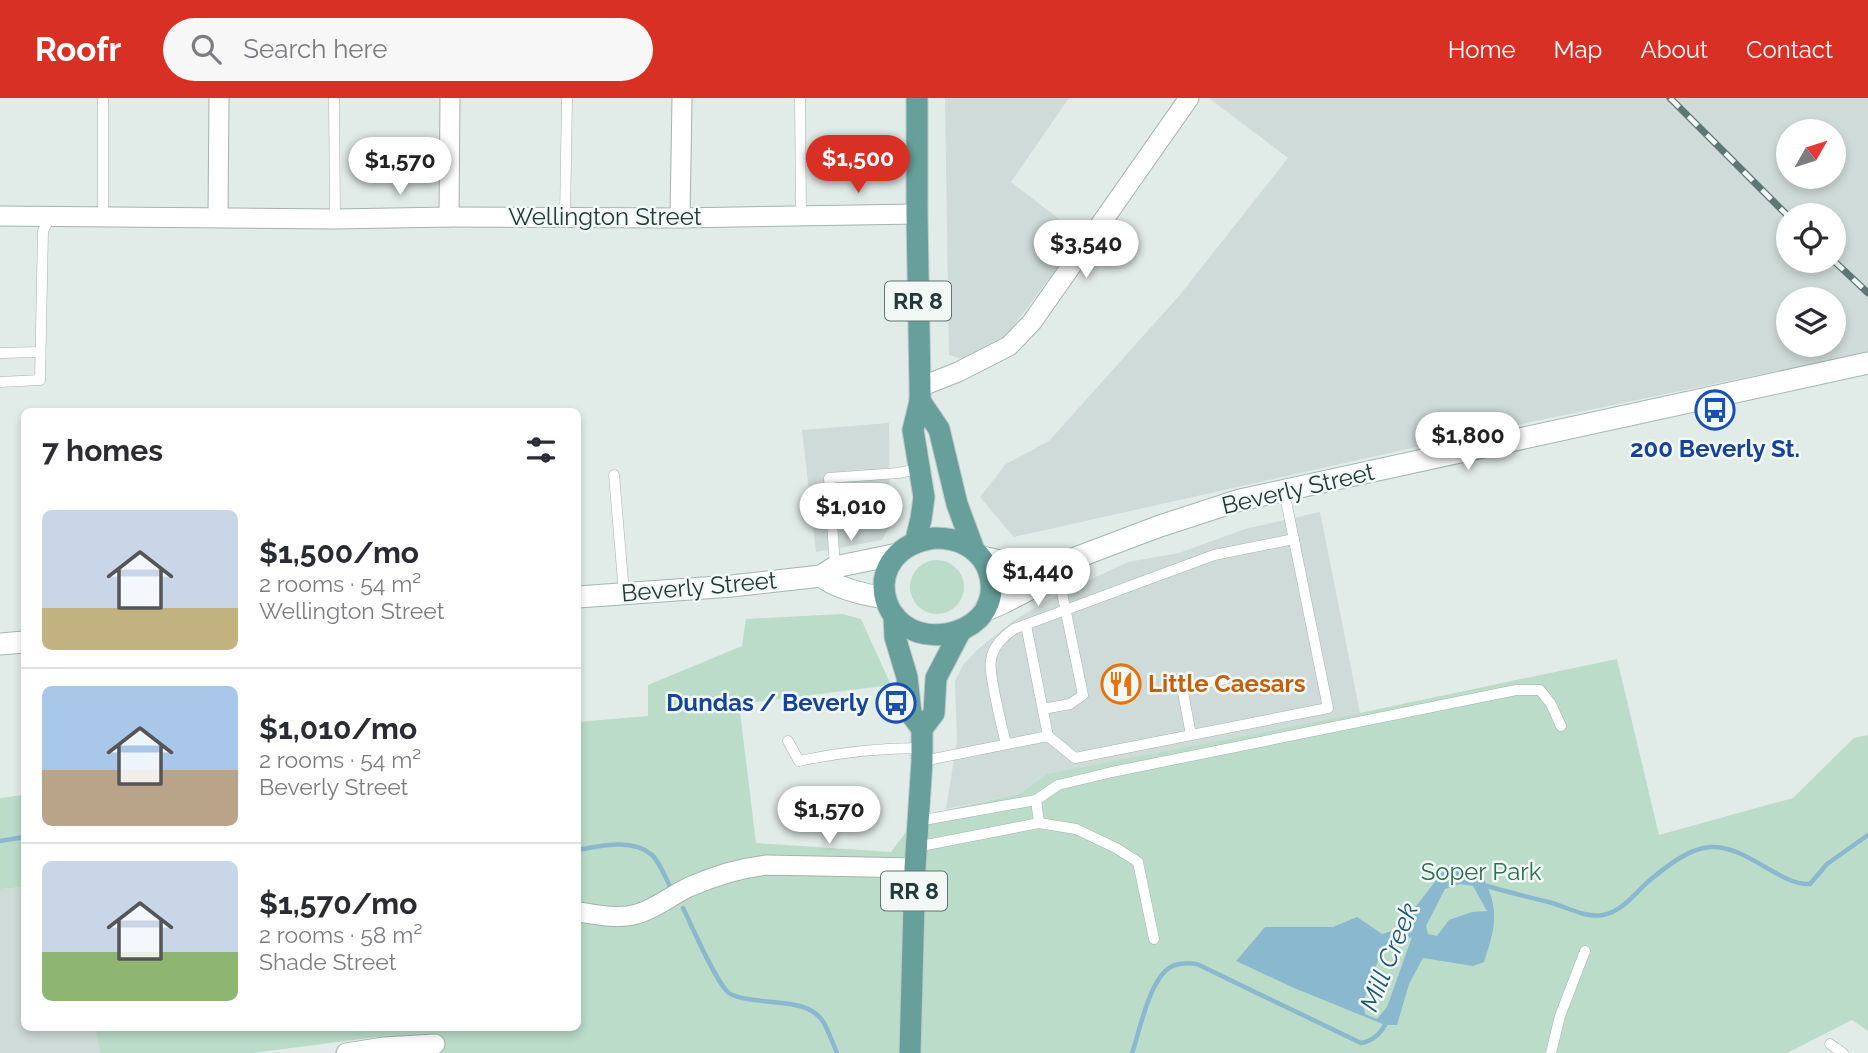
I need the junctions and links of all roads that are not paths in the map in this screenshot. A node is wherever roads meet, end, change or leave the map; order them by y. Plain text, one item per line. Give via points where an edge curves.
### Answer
1 (103, 98) edge
2 (219, 98) edge
3 (334, 98) edge
4 (450, 98) edge
5 (566, 98) edge
6 (682, 98) edge
7 (800, 98) edge
8 (917, 98) edge
9 (1189, 98) edge
10 (916, 215) junction
11 (0, 216) edge
12 (103, 216) junction
13 (801, 216) junction
14 (218, 217) junction
15 (449, 217) junction
16 (565, 217) junction
17 (680, 218) junction
18 (335, 219) junction
19 (46, 225) dead end
20 (40, 352) junction
21 (0, 353) edge
22 (1868, 363) edge
23 (0, 382) edge
24 (920, 394) junction
25 (919, 469) junction
26 (614, 475) dead end
27 (1284, 491) junction
28 (1294, 540) junction
29 (906, 548) junction
30 (978, 554) junction
31 (1062, 563) junction
32 (828, 572) junction
33 (624, 593) junction
34 (581, 597) edge
35 (890, 607) junction
36 (1065, 610) junction
37 (984, 611) junction
38 (1026, 625) junction
39 (961, 630) junction
40 (21, 642) edge
41 (0, 644) edge
42 (1226, 679) dead end
43 (1043, 709) junction
44 (1560, 726) dead end
45 (1191, 734) junction
46 (1048, 736) junction
47 (788, 741) dead end
48 (1006, 744) junction
49 (922, 746) junction
50 (1036, 800) junction
51 (918, 821) junction
52 (1038, 823) junction
53 (915, 858) junction
54 (581, 912) edge
55 (1154, 939) dead end
56 (1585, 951) dead end
57 (437, 1041) edge
58 (1830, 1044) dead end
59 (346, 1053) edge
60 (910, 1053) edge
61 (1551, 1053) edge
62 (1843, 1053) edge

1 - 12 lane
2 - 14 street
3 - 18 lane
4 - 15 street
5 - 16 lane
6 - 17 street
7 - 13 lane
8 - 10 main road, RR 8
9 - 24 street via 1032,322 1009,346
10 - 13 street, Wellington Street
10 - 24 main road, RR 8
11 - 12 street, Wellington Street
12 - 14 street, Wellington Street
13 - 17 street, Wellington Street
14 - 18 street, Wellington Street
15 - 16 street, Wellington Street
15 - 18 street, Wellington Street
16 - 17 street, Wellington Street
19 - 20 lane
20 - 21 lane
20 - 23 lane via 40,380
22 - 27 main road, Beverly Street
24 - 25 main road, RR 8 via 913,430
24 - 30 main road via 939,429 957,504
25 - 29 main road, RR 8 via 924,497 921,519
25 - 32 lane via 829,478
26 - 33 lane
27 - 28 lane
27 - 31 main road, Beverly Street via 1240,500
28 - 36 lane via 1214,555
28 - 45 lane via 1328,708
29 - 30 main road via 925,539 946,538
29 - 32 main road, Beverly Street
29 - 35 main road via 887,570 883,589
30 - 31 main road, Beverly Street via 1018,565
30 - 37 main road via 987,565 992,584
31 - 36 lane
31 - 37 main road, Beverly Street via 1049,579
32 - 33 main road, Beverly Street via 745,585
32 - 35 main road via 833,586 872,596
33 - 34 main road, Beverly Street
35 - 39 main road via 901,622 919,632
35 - 49 main road, RR 8 via 911,714
36 - 38 lane
36 - 43 lane via 1083,695 1070,704
37 - 39 main road
38 - 43 lane
38 - 48 lane via 999,642 990,664
39 - 49 main road, RR 8 via 936,678 934,713
40 - 41 main road
42 - 45 lane via 1182,687
43 - 46 lane
44 - 50 lane via 1540,691 1516,690 1112,772 1058,785
45 - 46 lane via 1075,758
46 - 48 lane
47 - 49 lane via 799,761
48 - 49 lane
49 - 51 main road, RR 8
50 - 51 lane
50 - 52 lane
51 - 53 main road, RR 8
52 - 53 lane
52 - 55 lane via 1076,829 1138,862
53 - 54 street via 746,867 690,887 635,915
53 - 60 main road, RR 8
56 - 61 lane
57 - 59 street
58 - 62 lane

